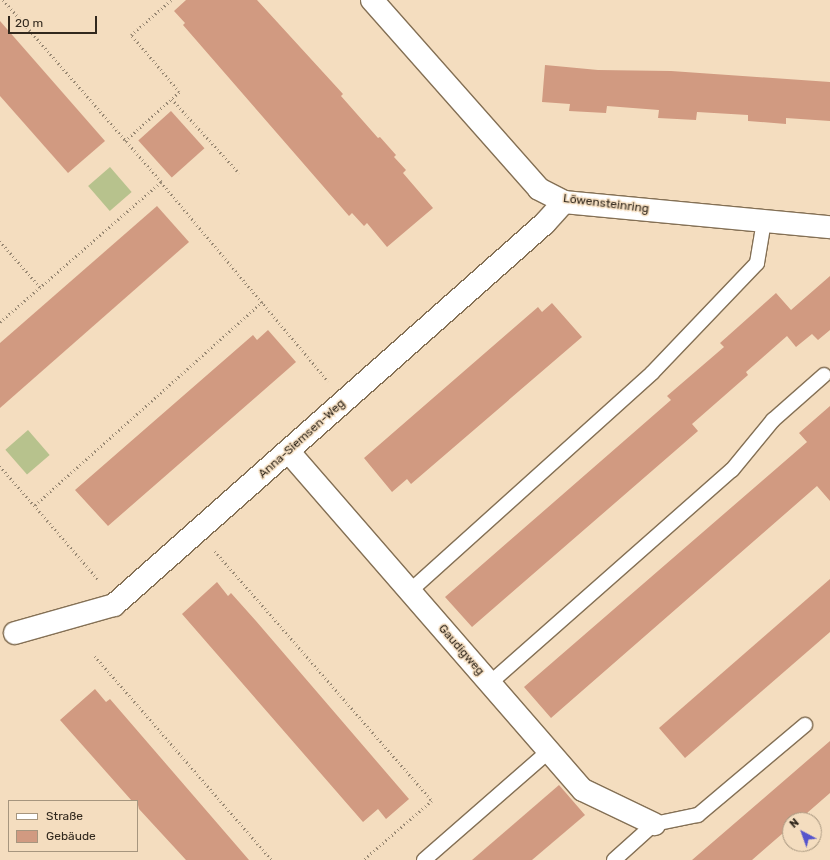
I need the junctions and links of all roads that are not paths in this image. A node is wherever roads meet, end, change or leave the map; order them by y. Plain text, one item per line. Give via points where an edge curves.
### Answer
1 (372, 0) edge
2 (564, 202) junction
3 (764, 221) junction
4 (830, 227) edge
5 (824, 375) dead end
6 (288, 451) junction
7 (410, 591) junction
8 (15, 633) dead end
9 (490, 683) junction
10 (805, 725) dead end
11 (549, 751) junction
12 (654, 824) junction
13 (424, 860) edge
14 (614, 860) edge

1 - 2 street, Löwensteinring via 539,189
2 - 3 street, Löwensteinring
2 - 6 street, Anna-Siemsen-Weg via 545,223
3 - 4 street, Löwensteinring
3 - 7 lane via 758,263 652,373
5 - 9 lane via 773,420 732,470
6 - 7 street, Gaudigweg
6 - 8 street, Anna-Siemsen-Weg via 114,605
7 - 9 street, Gaudigweg
9 - 11 street, Gaudigweg
10 - 12 lane via 698,815
11 - 12 street, Gaudigweg via 583,790
11 - 13 lane
12 - 14 lane

